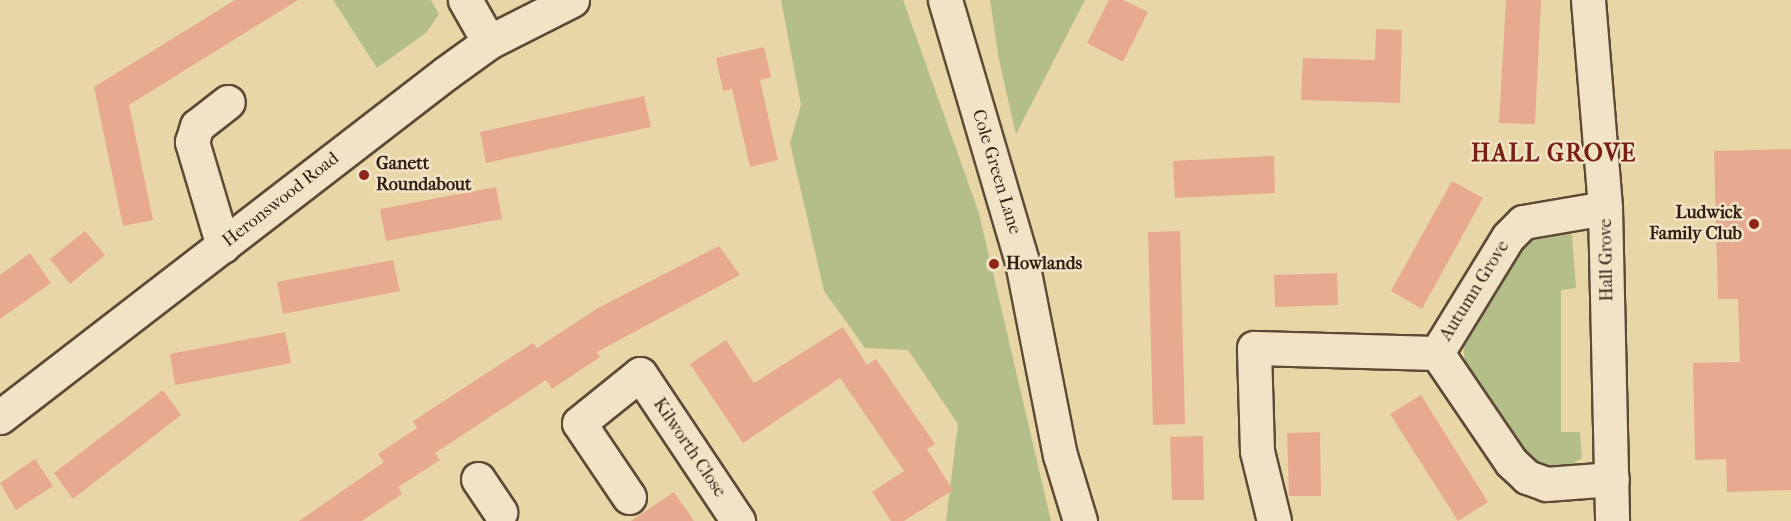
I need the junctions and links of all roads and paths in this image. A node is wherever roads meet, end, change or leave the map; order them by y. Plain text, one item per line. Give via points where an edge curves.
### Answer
1 (465, 0) edge
2 (572, 0) edge
3 (945, 0) edge
4 (1588, 0) edge
5 (489, 42) junction
6 (228, 102) dead end
7 (1605, 208) junction
8 (223, 246) junction
9 (1437, 353) junction
10 (0, 417) edge
11 (478, 479) dead end
12 (1612, 479) junction
13 (629, 497) dead end
14 (498, 518) edge
15 (738, 521) edge
16 (1080, 521) edge
17 (1274, 521) edge
18 (1612, 521) edge

1 - 5 street
2 - 5 street, Heronswood Road
3 - 16 street, Cole Green Lane via 1022,262 1060,455
4 - 7 street, Hall Grove
5 - 8 street, Heronswood Road
6 - 8 street via 197,126 192,142
7 - 9 street, Autumn Grove via 1523,222 1508,237
7 - 12 street, Hall Grove
8 - 10 street, Heronswood Road
9 - 12 street, Autumn Grove via 1511,462 1527,477 1546,484
9 - 17 street via 1254,348 1257,451
11 - 14 street
12 - 18 street, Hall Grove
13 - 15 street, Kilworth Close via 579,423 640,374

